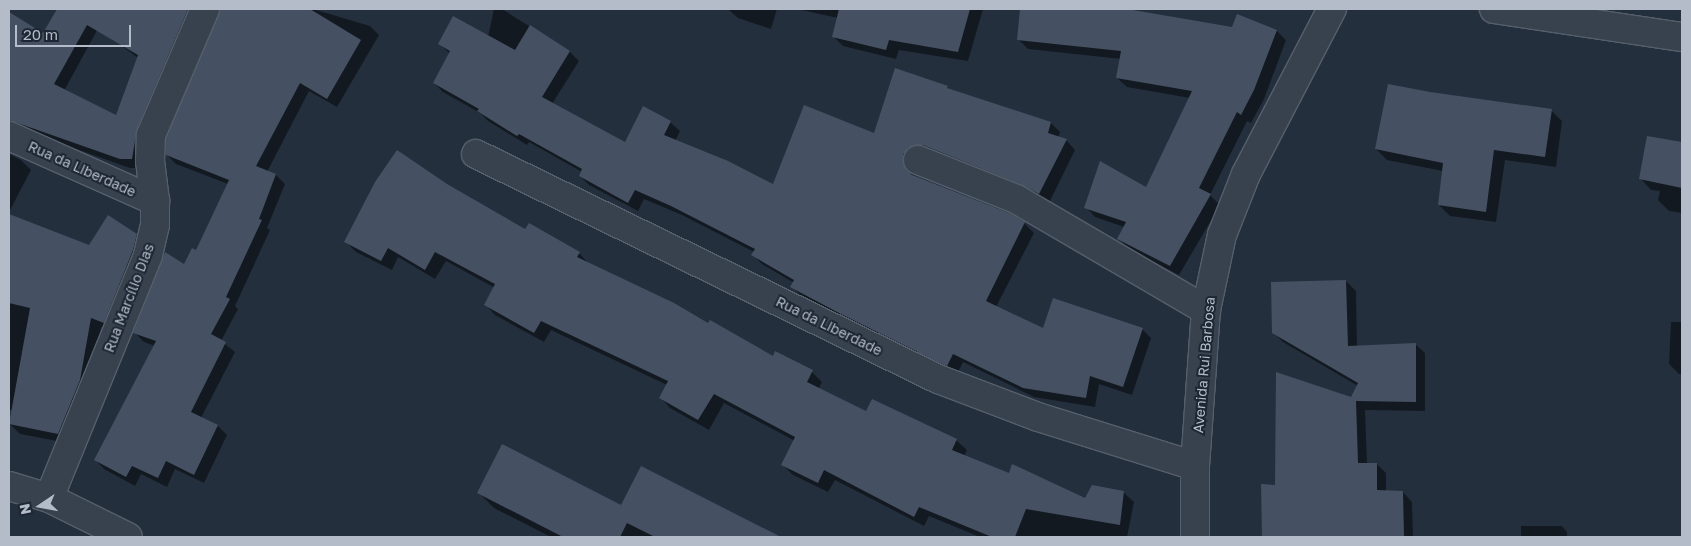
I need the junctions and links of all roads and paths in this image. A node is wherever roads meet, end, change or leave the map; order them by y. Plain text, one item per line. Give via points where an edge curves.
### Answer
1 (205, 9) edge
2 (1332, 9) edge
3 (1494, 9) edge
4 (1682, 37) edge
5 (9, 136) edge
6 (476, 154) dead end
7 (918, 160) dead end
8 (155, 201) junction
9 (1206, 310) junction
10 (1195, 466) junction
11 (9, 486) edge
12 (49, 498) junction
13 (128, 537) edge
14 (1195, 537) edge

1 - 8 street, Rua Marcílio Dias via 151,135 150,161
2 - 9 street, Avenida Rui Barbosa via 1246,174 1222,235
3 - 4 street
5 - 8 street, Rua da Liberdade
6 - 10 street, Rua da Liberdade via 938,379 1038,417
7 - 9 street via 1016,199
8 - 12 street, Rua Marcílio Dias via 155,225 148,255
9 - 10 street, Avenida Rui Barbosa
10 - 14 street, Avenida Rui Barbosa
11 - 12 street
12 - 13 street

